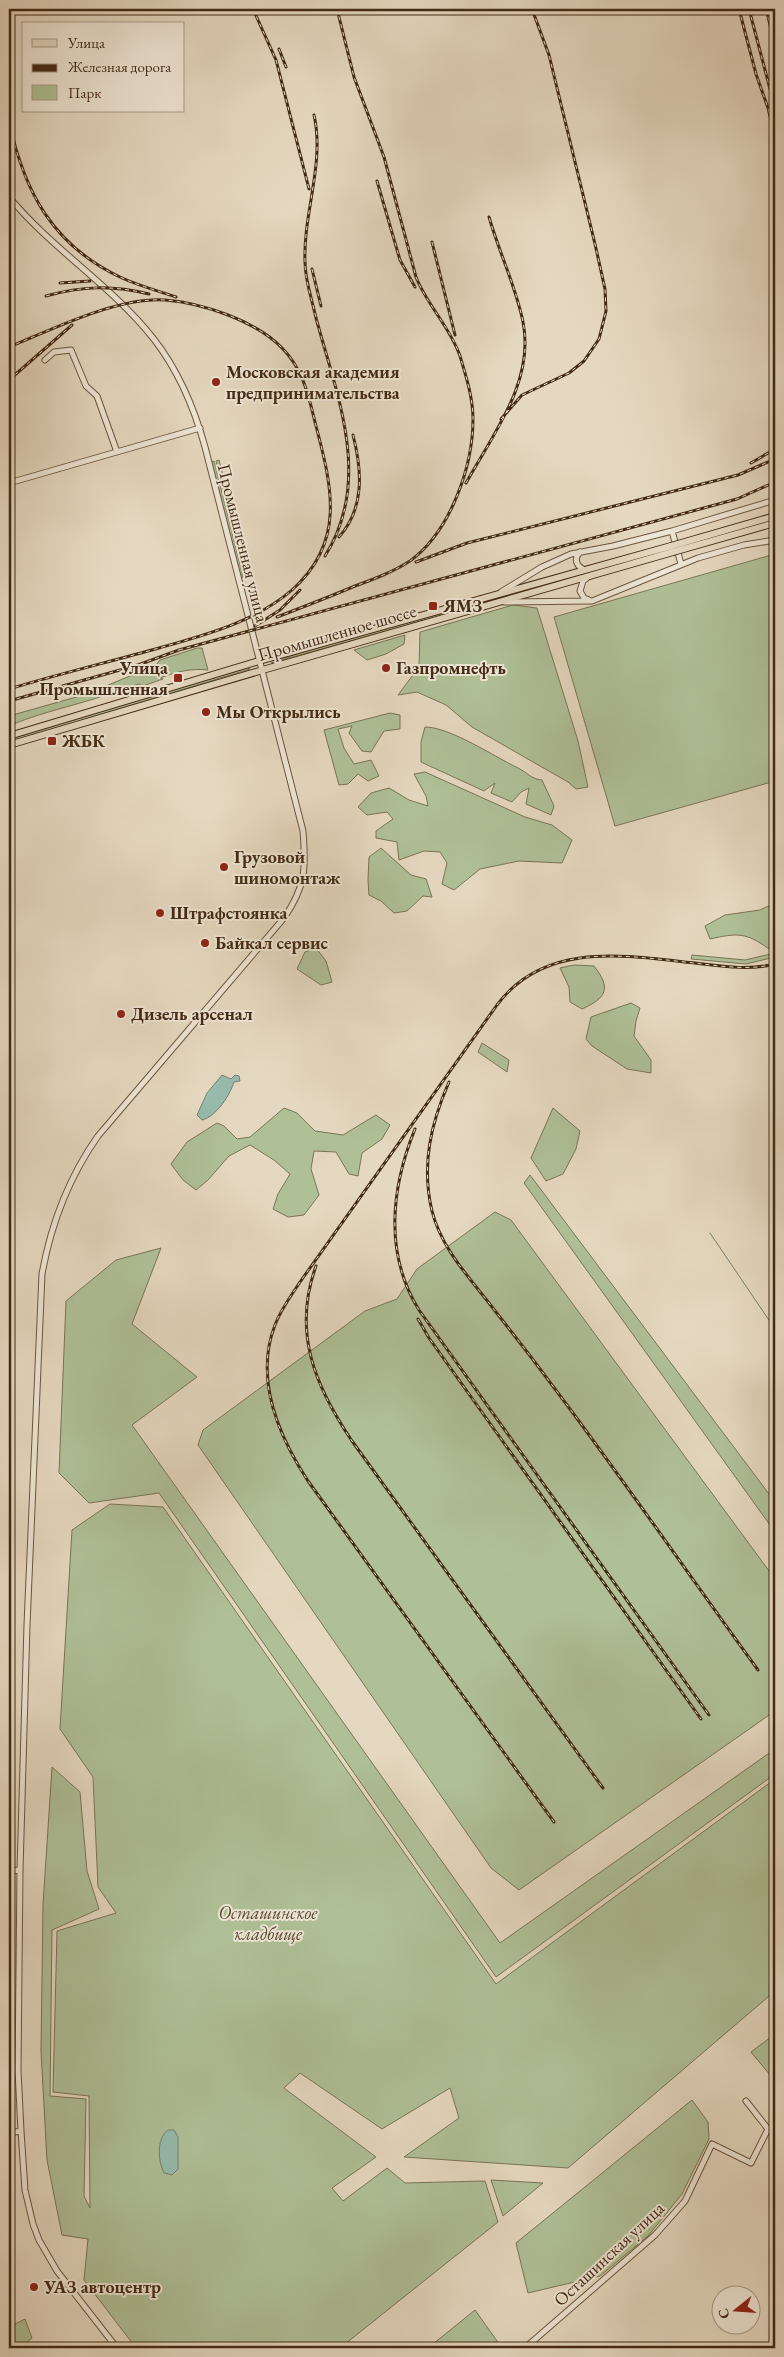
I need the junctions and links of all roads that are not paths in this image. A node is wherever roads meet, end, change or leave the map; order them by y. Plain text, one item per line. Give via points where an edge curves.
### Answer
1 (9, 197) edge
2 (45, 360) dead end
3 (200, 428) junction
4 (117, 452) junction
5 (9, 483) edge
6 (775, 500) edge
7 (775, 516) edge
8 (775, 523) edge
9 (672, 531) junction
10 (775, 540) edge
11 (672, 549) junction
12 (583, 550) junction
13 (681, 564) junction
14 (587, 573) junction
15 (497, 594) junction
16 (592, 601) junction
17 (501, 602) junction
18 (259, 662) junction
19 (262, 670) junction
20 (9, 736) edge
21 (9, 745) edge
22 (20, 1870) junction
23 (9, 1871) edge
24 (746, 2101) dead end
25 (21, 2131) junction
26 (9, 2133) edge
27 (117, 2348) edge
28 (525, 2348) edge

1 - 3 street, Промышленная улица via 153,339 178,376
2 - 4 street via 54,352 71,350 86,386 97,396
3 - 4 street
3 - 18 street, Промышленная улица
4 - 5 street
6 - 9 street
7 - 11 main road, bridge
8 - 11 main road, bridge
9 - 12 street
9 - 13 street
10 - 13 street via 744,545
11 - 14 main road, Промышленное шоссе
12 - 14 street via 578,553 577,563
12 - 15 street via 542,567
13 - 16 street
14 - 15 main road, Промышленное шоссе
14 - 16 street via 580,591 584,598
14 - 17 main road, Промышленное шоссе
15 - 18 main road, Промышленное шоссе
16 - 17 street
17 - 19 main road, Промышленное шоссе
18 - 19 street, Промышленная улица
18 - 20 main road, Промышленное шоссе
19 - 21 main road, Промышленное шоссе
19 - 22 street, Промышленная улица via 303,831 305,864 302,885 284,918 89,1149 68,1186 46,1253 40,1308
22 - 23 street
22 - 25 street, Промышленная улица via 18,2070
24 - 28 street, Осташинская улица via 768,2129 751,2163 712,2144 685,2201 655,2235
25 - 26 street
25 - 27 street, Промышленная улица via 25,2190 39,2240 57,2270

